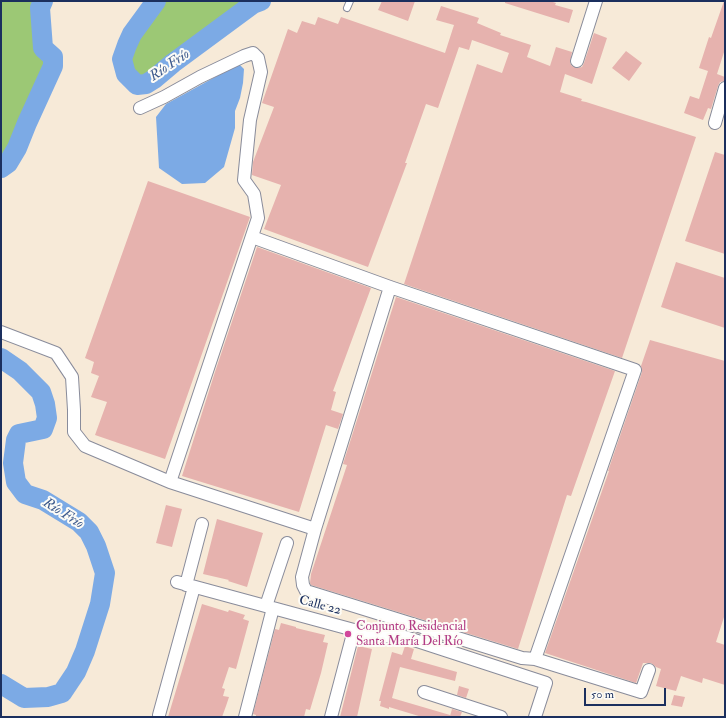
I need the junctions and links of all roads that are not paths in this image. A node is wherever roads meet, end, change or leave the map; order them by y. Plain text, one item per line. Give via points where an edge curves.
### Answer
1 (350, 1) edge
2 (596, 1) edge
3 (347, 8) dead end
4 (577, 61) dead end
5 (725, 88) edge
6 (140, 108) dead end
7 (715, 123) dead end
8 (252, 237) junction
9 (390, 287) junction
10 (1, 332) edge
11 (170, 482) junction
12 (202, 524) dead end
13 (315, 529) junction
14 (287, 543) dead end
15 (186, 585) junction
16 (269, 607) junction
17 (354, 630) junction
18 (535, 659) junction
19 (649, 670) dead end
20 (424, 692) dead end
21 (159, 715) dead end
22 (245, 717) edge
23 (331, 717) edge
24 (501, 717) edge
25 (535, 717) edge

1 - 3 lane
2 - 4 street
5 - 7 street
6 - 8 street via 244,56 252,53 258,58 261,72 250,120 244,180 254,194 258,218
8 - 9 street
8 - 11 street
9 - 13 street
9 - 18 street via 635,370
10 - 11 street via 56,353 72,377 74,432 85,446
11 - 13 street
12 - 15 street
13 - 18 street via 302,577 306,591 522,658
14 - 16 street
15 - 16 street, Calle 22
15 - 21 street
16 - 17 street, Calle 22
16 - 22 street
17 - 23 street
17 - 25 street, Calle 22 via 376,636 405,637 546,683
18 - 19 street via 641,692
20 - 24 street

